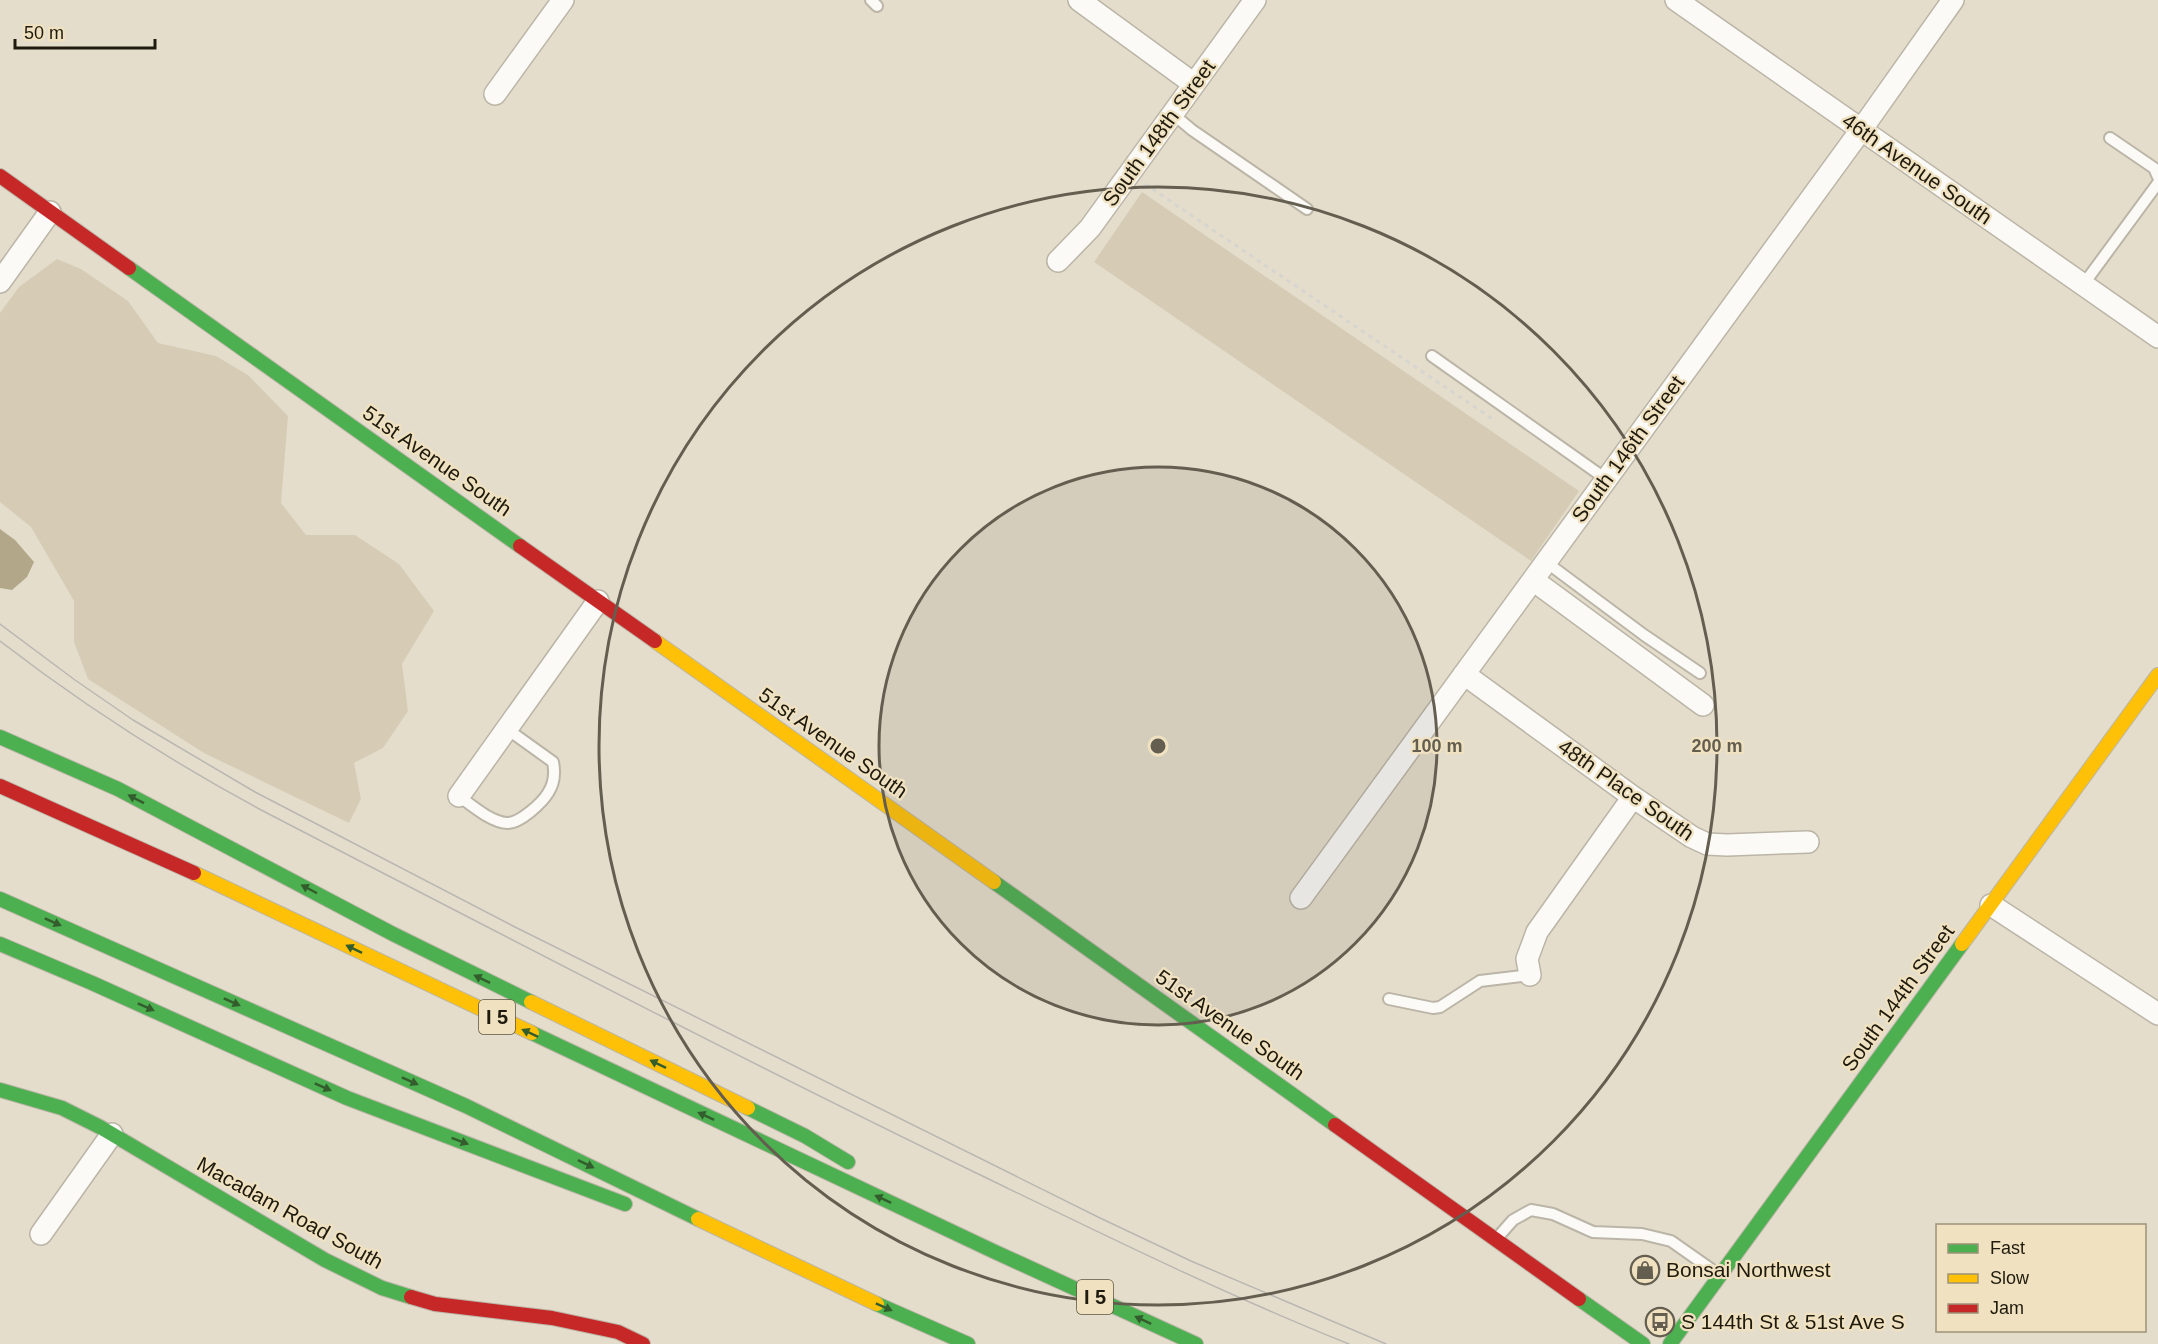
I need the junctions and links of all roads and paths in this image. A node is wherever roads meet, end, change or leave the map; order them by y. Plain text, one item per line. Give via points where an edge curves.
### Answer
1 (1079, 0) edge
2 (1255, 0) edge
3 (1676, 0) edge
4 (1953, 0) edge
5 (556, 3) edge
6 (1194, 84) junction
7 (495, 94) dead end
8 (1173, 114) junction
9 (1861, 130) junction
10 (2110, 138) dead end
11 (1130, 174) junction
12 (0, 176) edge
13 (2158, 177) edge
14 (2158, 183) edge
15 (1307, 209) dead end
16 (50, 212) junction
17 (1058, 261) dead end
18 (0, 282) edge
19 (2083, 285) junction
20 (2158, 337) edge
21 (1432, 356) dead end
22 (1500, 424) dead end
23 (1606, 479) junction
24 (1546, 562) junction
25 (1533, 580) junction
26 (598, 601) junction
27 (1700, 673) dead end
28 (1464, 674) junction
29 (2158, 675) edge
30 (1703, 705) dead end
31 (507, 729) junction
32 (0, 737) edge
33 (0, 786) edge
34 (459, 796) joint
35 (1633, 797) junction
36 (1808, 842) dead end
37 (1301, 898) dead end
38 (0, 899) edge
39 (1991, 905) junction
40 (0, 944) edge
41 (1530, 975) joint
42 (1389, 999) dead end
43 (2158, 1014) edge
44 (0, 1090) edge
45 (112, 1134) junction
46 (864, 1172) dead end
47 (884, 1184) dead end
48 (633, 1207) dead end
49 (677, 1224) dead end
50 (41, 1234) dead end
51 (1495, 1239) junction
52 (993, 1251) junction
53 (1720, 1275) junction
54 (831, 1283) junction
55 (643, 1344) edge
56 (968, 1344) edge
57 (1196, 1344) edge
58 (1642, 1344) edge
59 (1670, 1344) edge

1 - 6 street
2 - 6 street, South 148th Street
3 - 9 street, 46th Avenue South
4 - 9 street, South 146th Street
5 - 7 street
6 - 8 street, South 148th Street
8 - 11 street, South 148th Street
8 - 15 lane
9 - 19 street, 46th Avenue South
9 - 23 street, South 146th Street
10 - 13 lane via 2154,168
11 - 17 street, South 148th Street via 1090,228
11 - 22 path
12 - 16 main road, 51st Avenue South
14 - 19 lane
16 - 18 street
16 - 26 main road, 51st Avenue South
19 - 20 street, 46th Avenue South
21 - 23 lane
23 - 24 street, South 146th Street
24 - 25 street, South 146th Street
24 - 27 lane
25 - 28 street, South 146th Street
25 - 30 street
26 - 31 street
26 - 51 main road, 51st Avenue South
28 - 35 street, 48th Place South
28 - 37 street, South 146th Street
29 - 39 main road, South 144th Street
31 - 34 street
31 - 34 lane via 553,762 555,772 548,793 523,818 508,823 483,814
46 -> 32 main road via 805,1136 393,934 118,789
52 -> 33 main road, I 5 via 232,891
35 - 36 street, 48th Place South via 1707,844
35 - 41 street via 1537,932 1527,959
38 -> 54 main road via 466,1106
39 - 43 street
39 - 53 main road, South 144th Street
40 -> 48 main road via 346,1098
41 - 42 lane via 1479,981 1440,1007
44 - 45 main road, Macadam Road South via 62,1108
45 - 50 street
45 - 55 main road, Macadam Road South via 325,1260 382,1288 435,1304 552,1318 618,1332
47 - 52 main road
49 - 54 main road
51 - 53 lane via 1513,1220 1531,1210 1553,1214 1593,1232 1642,1234 1671,1241
51 - 58 main road, 51st Avenue South
57 -> 52 main road, I 5
53 - 59 main road, South 144th Street
54 -> 56 main road

